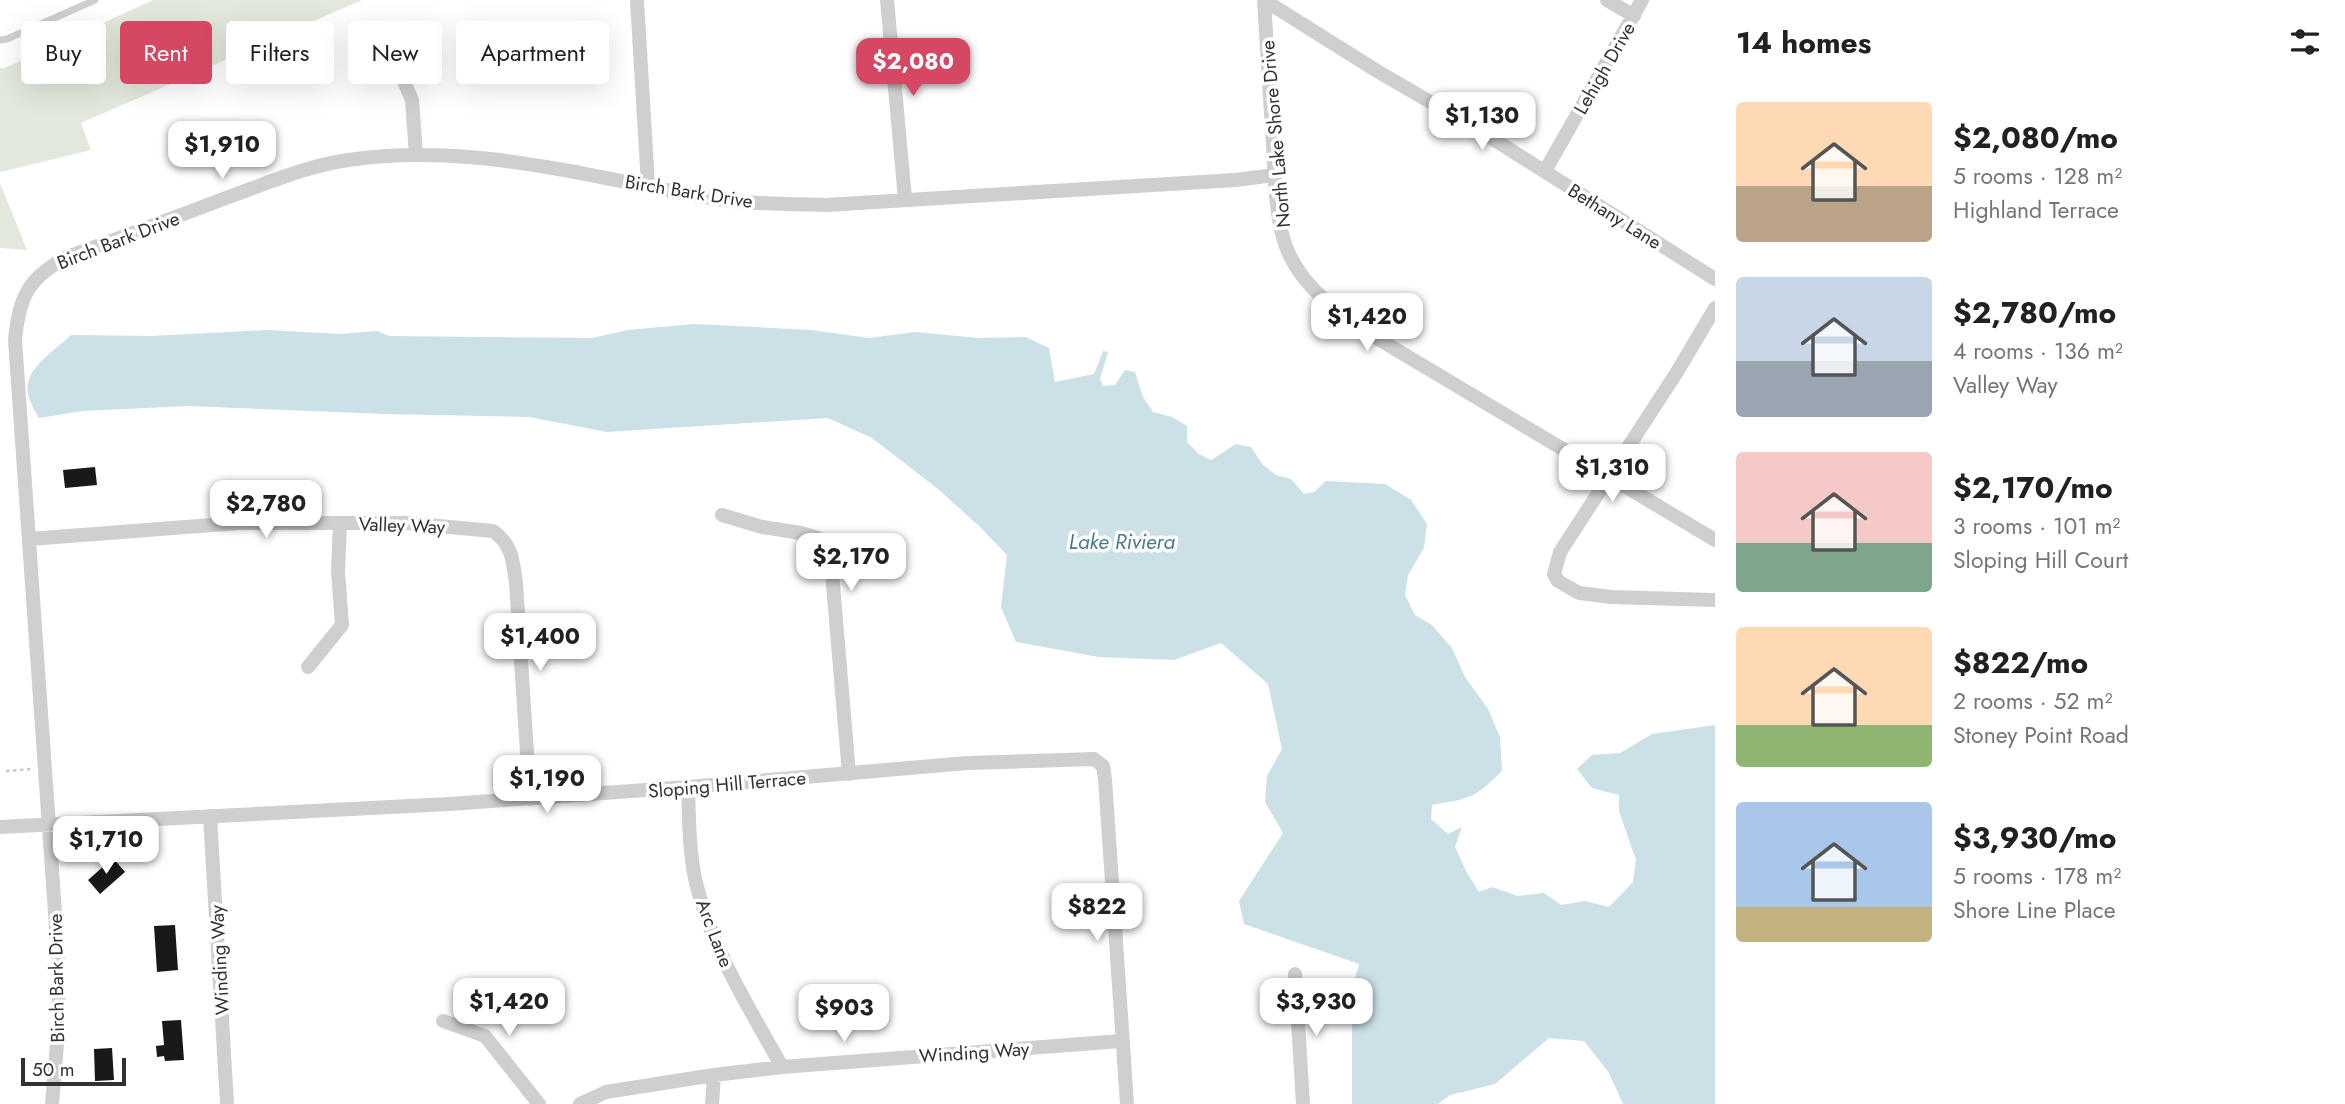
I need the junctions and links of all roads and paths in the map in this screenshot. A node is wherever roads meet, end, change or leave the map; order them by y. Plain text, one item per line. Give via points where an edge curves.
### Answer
1 (95, 0) edge
2 (637, 0) edge
3 (887, 0) edge
4 (1264, 0) edge
5 (1607, 0) edge
6 (1642, 0) edge
7 (1634, 16) junction
8 (0, 40) edge
9 (405, 84) edge
10 (416, 155) junction
11 (1545, 171) junction
12 (1275, 175) junction
13 (648, 185) junction
14 (905, 199) junction
15 (1715, 279) edge
16 (1715, 308) edge
17 (1609, 477) junction
18 (722, 515) dead end
19 (340, 523) junction
20 (30, 539) junction
21 (1715, 540) edge
22 (1715, 600) edge
23 (308, 667) dead end
24 (32, 769) dead end
25 (6, 771) dead end
26 (849, 774) junction
27 (688, 787) junction
28 (530, 799) junction
29 (210, 816) junction
30 (49, 824) junction
31 (0, 827) edge
32 (1295, 974) dead end
33 (443, 1021) dead end
34 (1121, 1041) junction
35 (782, 1067) junction
36 (714, 1075) junction
37 (52, 1104) edge
38 (227, 1104) edge
39 (539, 1104) edge
40 (580, 1104) edge
41 (712, 1104) edge
42 (1127, 1104) edge
43 (1303, 1104) edge

1 - 8 lane
2 - 13 street
3 - 14 street
4 - 11 street, Bethany Lane
4 - 12 street, North Lake Shore Drive
5 - 7 street
6 - 7 street, Lehigh Drive
7 - 11 street, Lehigh Drive
9 - 10 street via 412,100
10 - 13 street, Birch Bark Drive via 479,156
10 - 20 street, Birch Bark Drive via 346,160 278,179 46,268 25,293 15,341
11 - 15 street, Bethany Lane
12 - 14 street, Birch Bark Drive
12 - 17 street, North Lake Shore Drive via 1289,255 1329,305
13 - 14 street, Birch Bark Drive via 758,203 826,205
16 - 17 street
17 - 21 street, North Lake Shore Drive
17 - 22 street via 1560,552 1554,574 1558,581 1579,593 1611,597
18 - 26 street via 818,538 825,548 831,561
19 - 20 street, Valley Way via 238,523
19 - 23 street via 342,625
19 - 28 street, Valley Way via 493,531 505,539 516,583
20 - 30 street, Birch Bark Drive
24 - 25 path
26 - 27 street, Sloping Hill Terrace
26 - 34 street, Sloping Hill Terrace via 967,763 1094,759 1102,766
27 - 28 street, Sloping Hill Terrace
27 - 35 street, Arc Lane via 696,883 710,927 722,960
28 - 29 street, Sloping Hill Terrace
29 - 30 street, Sloping Hill Terrace
29 - 38 street, Winding Way
30 - 31 street, Sloping Hill Terrace
30 - 37 street, Birch Bark Drive via 59,1020
32 - 43 street
33 - 39 street via 485,1036
34 - 35 street, Winding Way
34 - 42 street
35 - 36 street, Winding Way
36 - 40 street, Winding Way via 606,1092
36 - 41 street

